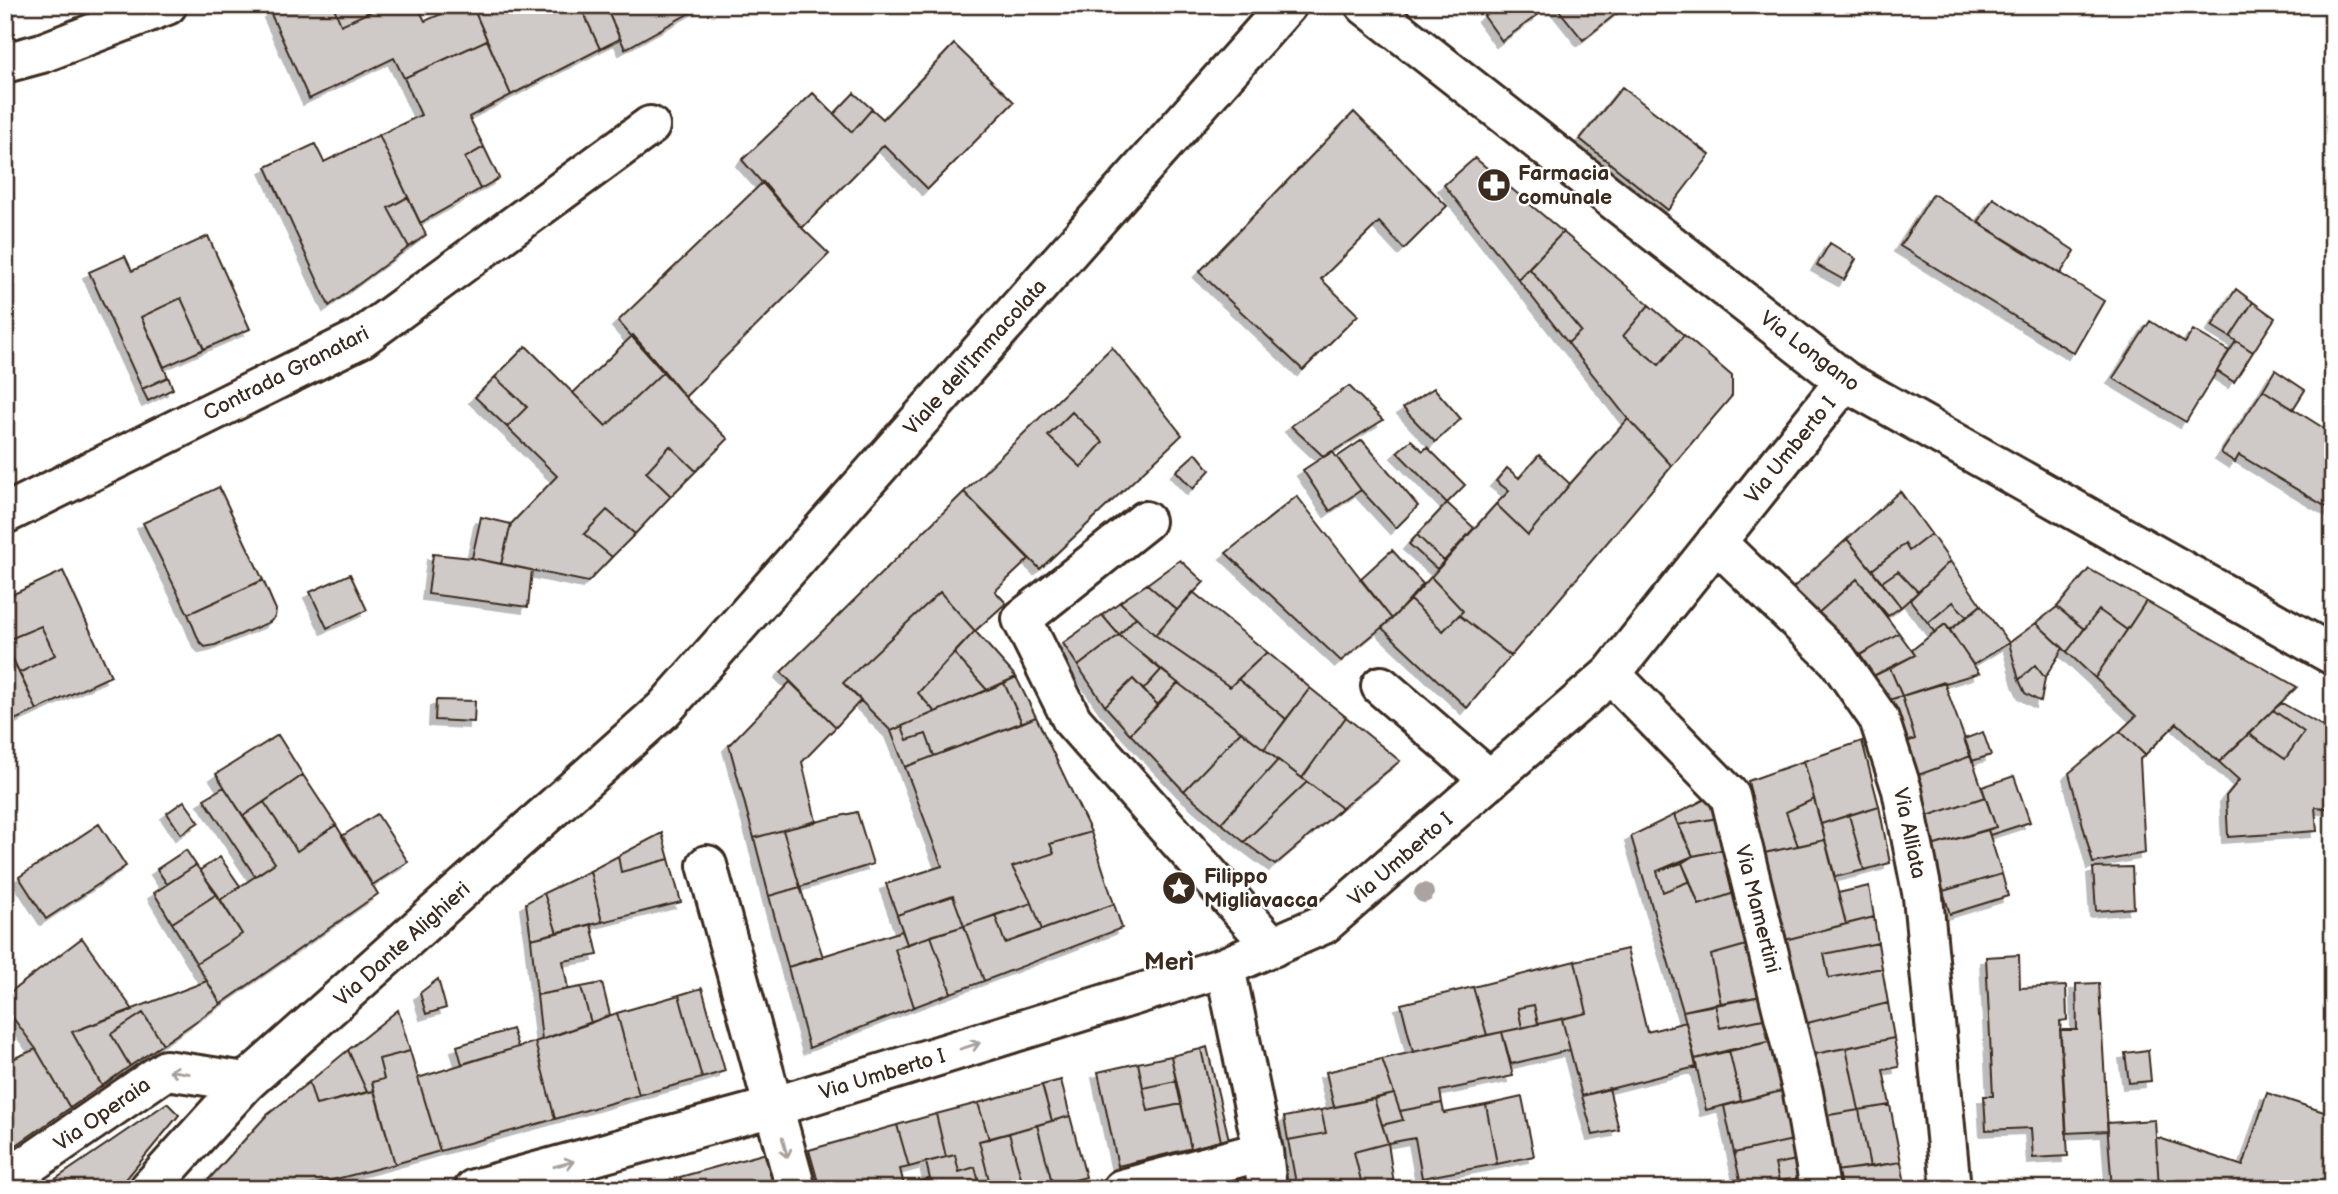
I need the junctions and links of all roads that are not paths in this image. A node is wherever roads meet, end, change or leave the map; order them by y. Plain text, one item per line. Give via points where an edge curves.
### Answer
1 (167, 5) edge
2 (1365, 5) edge
3 (1274, 10) edge
4 (5, 62) edge
5 (650, 126) dead end
6 (1845, 381) junction
7 (5, 514) edge
8 (1145, 521) dead end
9 (1716, 542) junction
10 (2333, 655) edge
11 (1612, 674) junction
12 (1381, 686) dead end
13 (664, 709) joint
14 (1490, 780) junction
15 (707, 865) dead end
16 (1273, 947) junction
17 (1225, 967) junction
18 (246, 1082) junction
19 (774, 1107) junction
20 (1263, 1152) junction
21 (5, 1181) edge
22 (149, 1189) edge
23 (474, 1189) edge
24 (796, 1189) edge
25 (1122, 1189) edge
26 (1267, 1189) edge
27 (1819, 1189) edge
28 (1951, 1189) edge

1 - 4 street via 42,53
2 - 6 street, Via Longano
3 - 13 street, Viale dell'Immacolata
5 - 7 street, Contrada Granatari via 361,338
6 - 9 street, Via Umberto I
6 - 10 street, Via Longano
8 - 16 street via 1022,619 1072,720
9 - 11 street, Via Umberto I
9 - 28 street, Via Alliata via 1838,660 1879,719 1902,790 1923,897
11 - 14 street, Via Umberto I
11 - 27 street, Via Mamertini via 1730,796 1803,1093
12 - 14 street
13 - 18 street, Via Dante Alighieri
14 - 16 street, Via Umberto I via 1324,925
15 - 19 street
16 - 17 street, Via Umberto I
19 -> 17 street, Via Umberto I
17 - 20 street
18 -> 21 street, Via Operaia via 166,1070
18 - 22 street, Via Dante Alighieri
23 -> 19 street, Via Umberto I
19 -> 24 street
20 - 25 street
20 - 26 street

